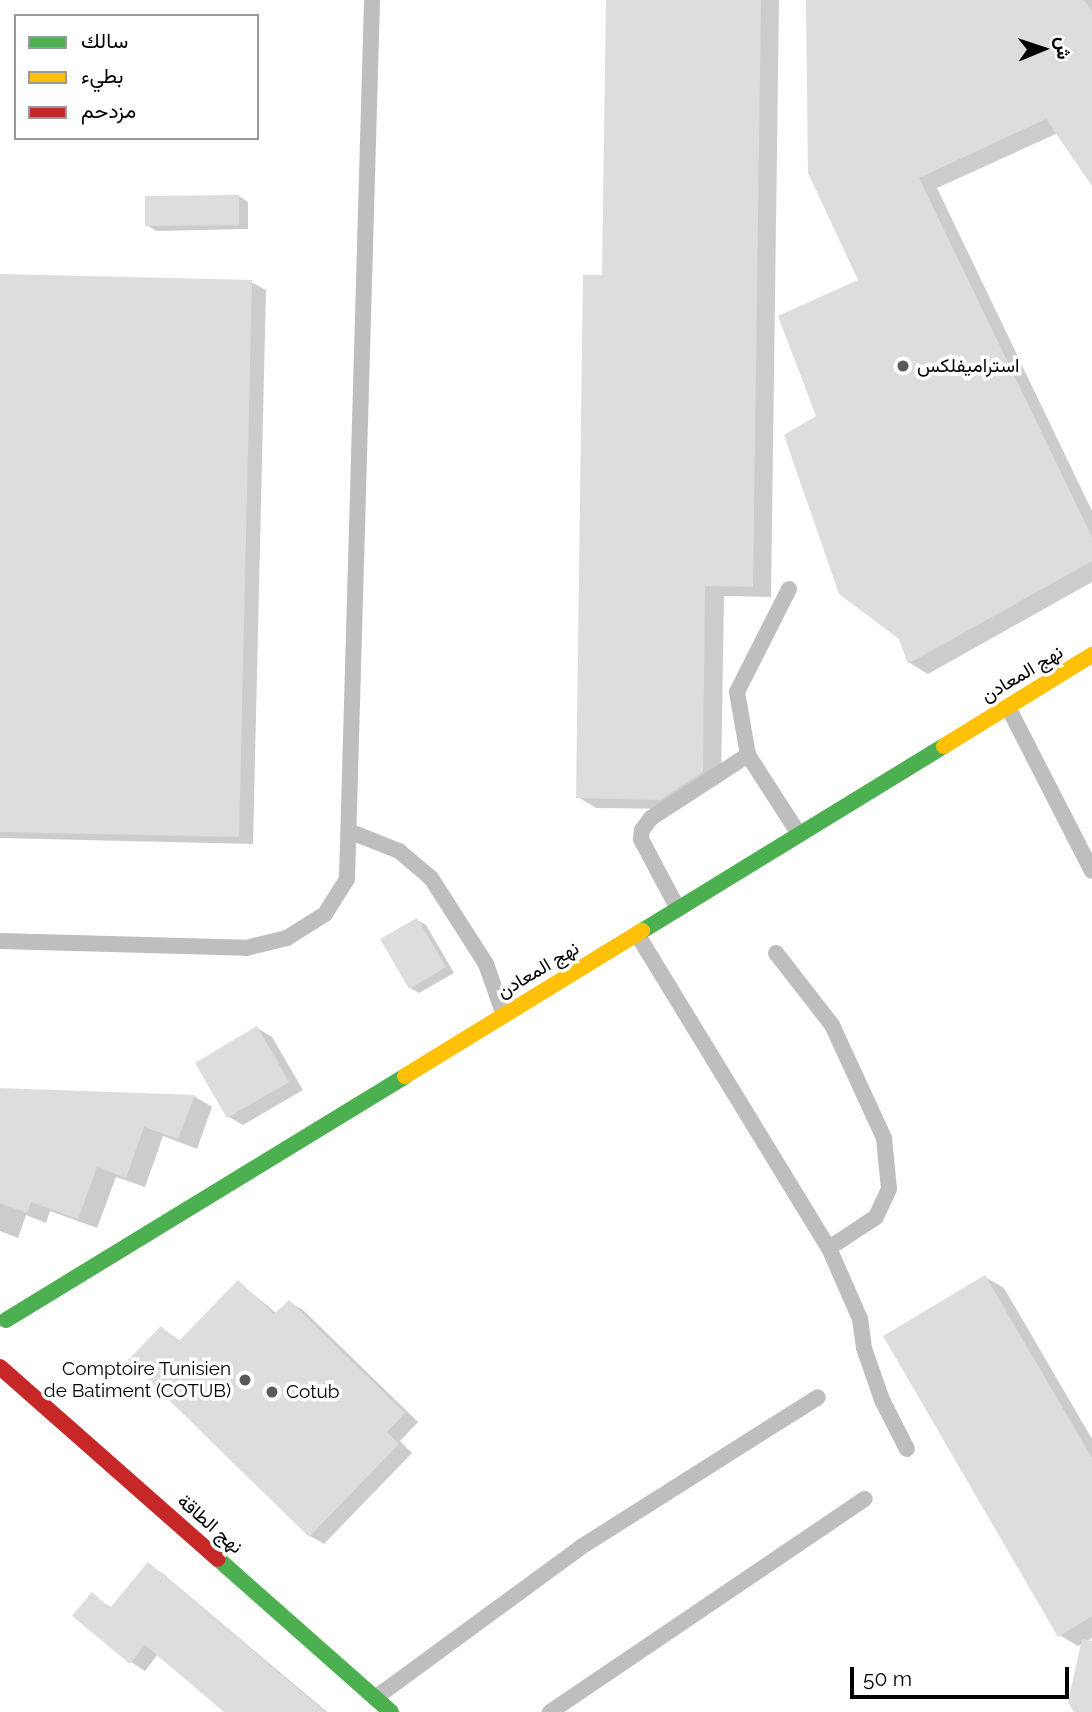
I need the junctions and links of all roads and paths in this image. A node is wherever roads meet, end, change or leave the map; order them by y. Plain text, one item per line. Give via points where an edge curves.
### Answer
1 (372, 0) edge
2 (789, 589) dead end
3 (1092, 655) edge
4 (1008, 707) junction
5 (748, 755) junction
6 (351, 832) junction
7 (799, 834) junction
8 (1092, 871) edge
9 (678, 909) junction
10 (637, 934) junction
11 (0, 940) edge
12 (776, 953) dead end
13 (505, 1015) junction
14 (829, 1248) junction
15 (4, 1342) edge
16 (817, 1397) dead end
17 (907, 1449) dead end
18 (865, 1499) dead end
19 (375, 1698) junction
20 (391, 1712) edge
21 (550, 1712) edge

1 - 6 lane
2 - 5 lane via 737,692
3 - 4 street, نهج المعادن
4 - 7 street, نهج المعادن
4 - 8 lane
5 - 7 lane
5 - 9 lane via 651,818 642,830 641,839
6 - 11 lane via 347,879 325,914 287,938 246,948
6 - 13 lane via 399,850 431,878 486,964
7 - 9 street, نهج المعادن
9 - 10 street, نهج المعادن
10 - 13 street, نهج المعادن
10 - 14 lane
12 - 14 lane via 832,1025 884,1138 889,1189 876,1217
13 - 15 street, نهج المعادن
14 - 17 lane via 860,1319 864,1348 882,1400
15 - 19 street, نهج الطاقة
16 - 19 lane via 581,1547
18 - 21 lane
19 - 20 street, نهج الطاقة

